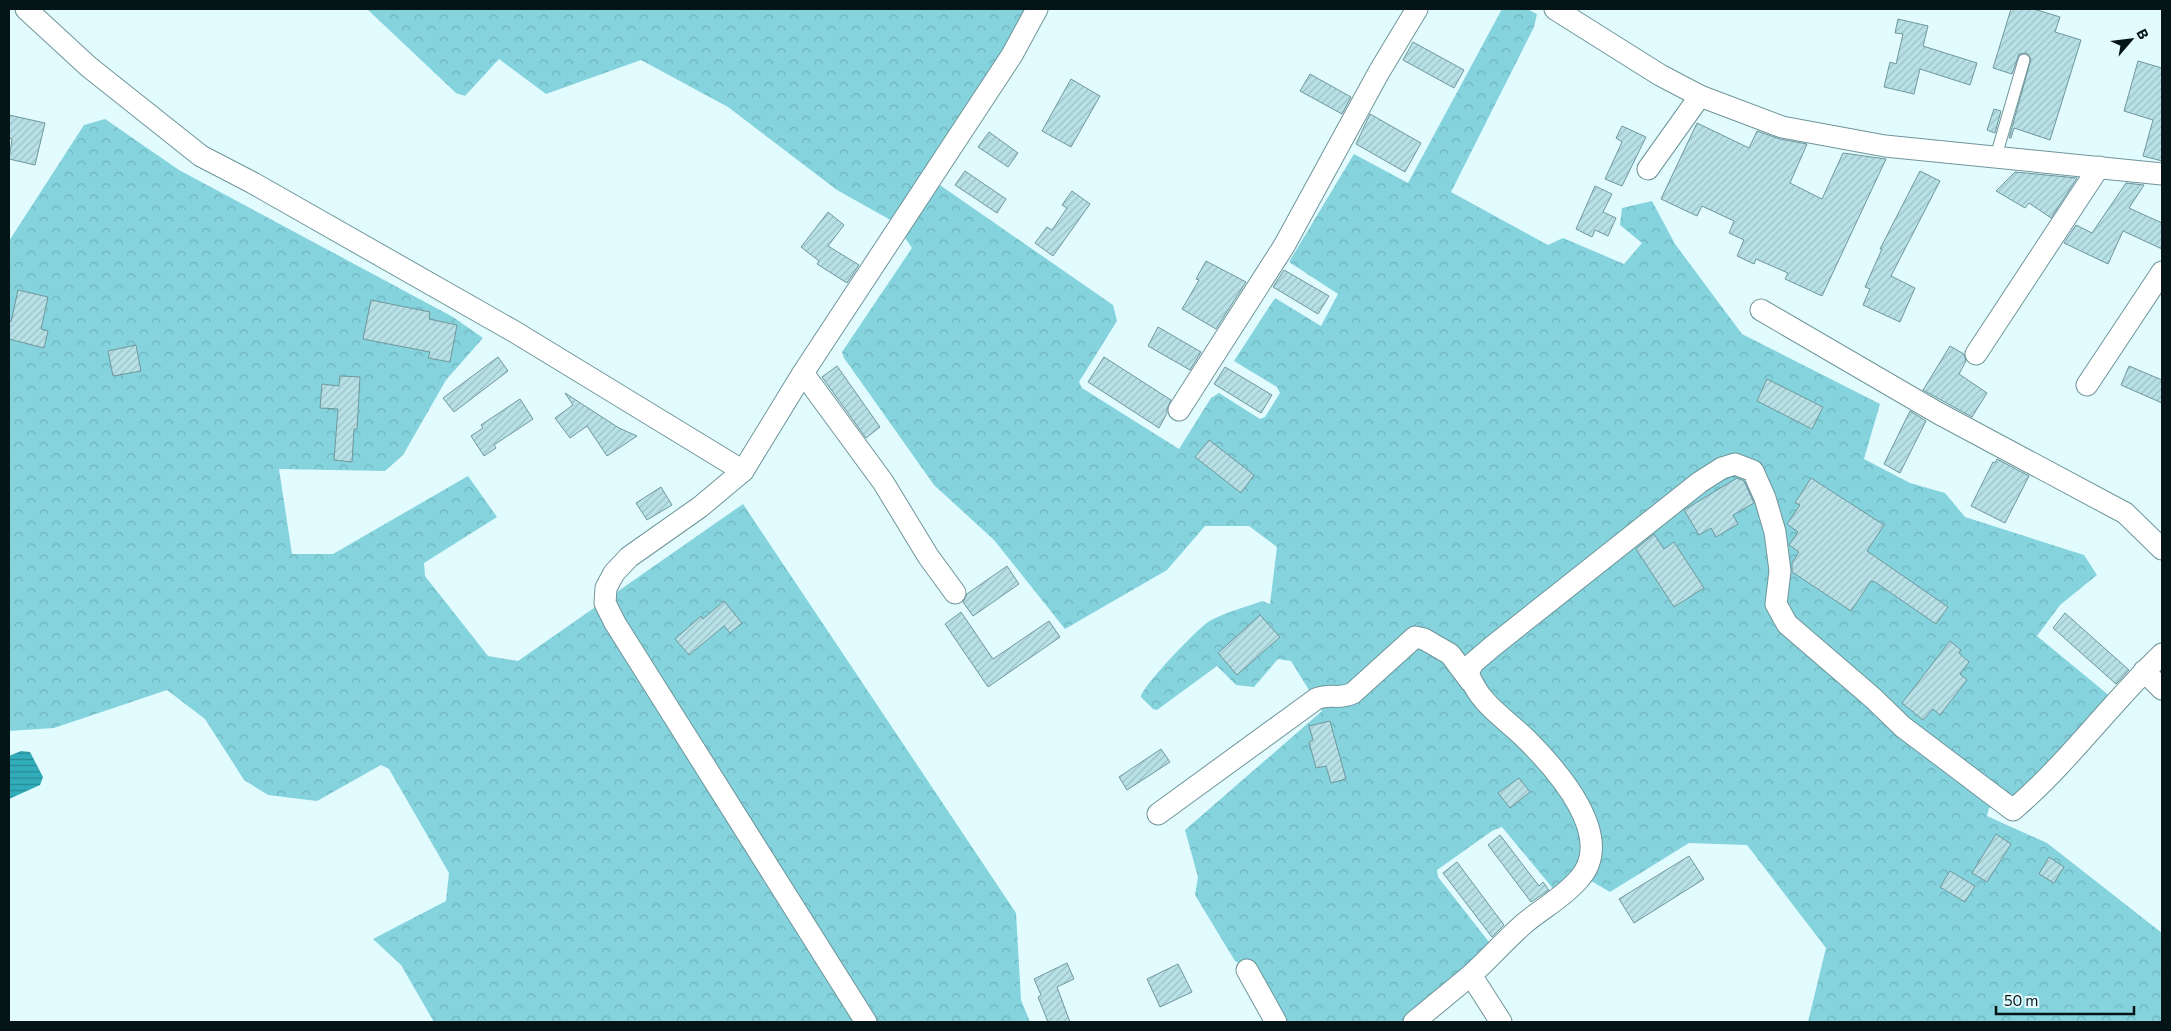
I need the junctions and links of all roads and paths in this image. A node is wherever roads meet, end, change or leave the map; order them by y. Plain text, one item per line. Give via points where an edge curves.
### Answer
1 (26, 9) edge
2 (1038, 9) edge
3 (1417, 9) edge
4 (1555, 9) edge
5 (2024, 60) dead end
6 (1700, 96) junction
7 (1996, 156) junction
8 (2098, 167) junction
9 (1648, 169) dead end
10 (2162, 174) edge
11 (2162, 272) edge
12 (1761, 310) dead end
13 (1976, 354) dead end
14 (803, 373) junction
15 (2086, 385) dead end
16 (1179, 410) dead end
17 (743, 471) junction
18 (2162, 549) edge
19 (955, 593) dead end
20 (2162, 654) edge
21 (2144, 671) junction
22 (1471, 682) junction
23 (2162, 689) edge
24 (1158, 814) dead end
25 (1247, 970) dead end
26 (1471, 974) junction
27 (866, 1022) edge
28 (1276, 1022) edge
29 (1414, 1022) edge
30 (1501, 1022) edge

1 - 17 street via 89,67 201,156 515,332
2 - 14 street via 1012,55
3 - 16 street via 1284,246
4 - 6 street via 1660,75
5 - 7 lane
6 - 7 street via 1791,128 1885,146
6 - 9 street
7 - 8 street
8 - 10 street
8 - 13 street
11 - 15 street
12 - 18 street via 1938,413 2125,513
14 - 17 street
14 - 19 street via 882,482
17 - 27 street via 700,507 629,557 614,572 606,588 606,603 615,623
20 - 21 street
21 - 22 street via 2047,779 2012,810 1904,727 1787,624 1776,604 1778,552 1765,498 1753,471 1735,464 1700,482 1493,646 1473,663 1468,672
21 - 23 street
22 - 24 street via 1450,654 1415,637 1353,693 1346,697 1330,695 1316,699
22 - 26 street via 1486,704 1527,740 1571,791 1584,816 1592,853 1589,865 1579,880 1525,923
25 - 28 street
26 - 29 street
26 - 30 street

